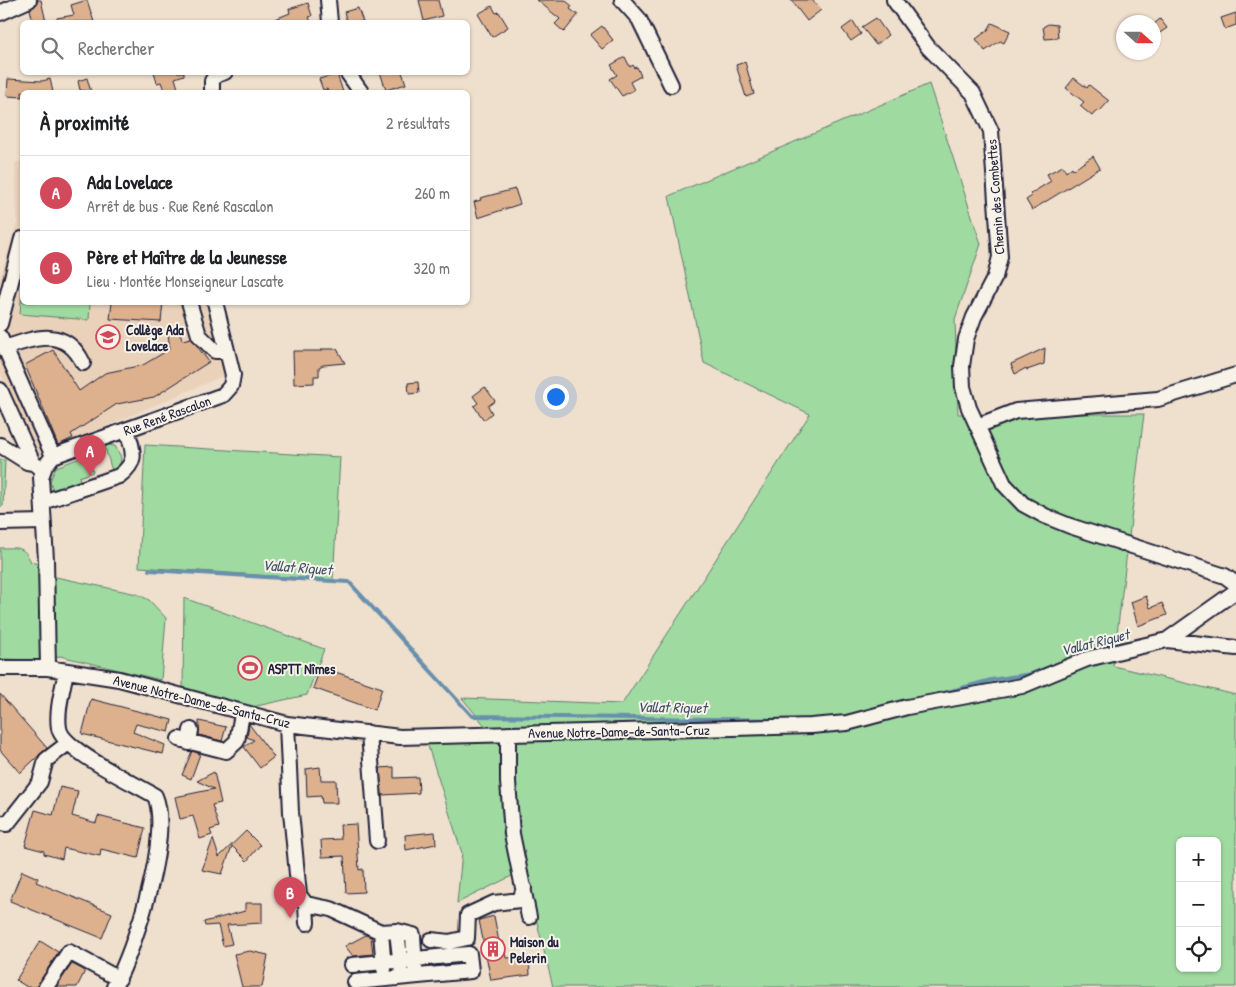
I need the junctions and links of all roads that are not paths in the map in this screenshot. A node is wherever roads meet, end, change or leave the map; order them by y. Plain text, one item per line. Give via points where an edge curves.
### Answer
1 (29, 0) edge
2 (328, 0) edge
3 (622, 0) edge
4 (894, 0) edge
5 (0, 13) edge
6 (330, 20) edge
7 (216, 75) edge
8 (350, 75) edge
9 (671, 85) dead end
10 (212, 90) edge
11 (360, 90) edge
12 (20, 246) edge
13 (191, 305) edge
14 (216, 305) edge
15 (0, 324) edge
16 (3, 343) edge
17 (227, 351) junction
18 (84, 362) dead end
19 (1236, 375) edge
20 (0, 390) edge
21 (977, 426) junction
22 (127, 430) junction
23 (0, 445) edge
24 (53, 456) junction
25 (38, 467) junction
26 (43, 502) junction
27 (44, 522) junction
28 (0, 523) edge
29 (1236, 584) edge
30 (1236, 591) edge
31 (1167, 640) junction
32 (1236, 648) edge
33 (0, 668) edge
34 (48, 668) junction
35 (66, 671) junction
36 (242, 714) junction
37 (288, 724) junction
38 (369, 733) junction
39 (508, 734) junction
40 (186, 737) dead end
41 (67, 744) junction
42 (0, 823) edge
43 (377, 840) dead end
44 (524, 888) junction
45 (302, 900) junction
46 (529, 918) dead end
47 (307, 923) dead end
48 (398, 931) junction
49 (381, 932) junction
50 (413, 935) junction
51 (467, 938) junction
52 (431, 940) junction
53 (469, 954) junction
54 (431, 957) junction
55 (415, 958) junction
56 (400, 960) junction
57 (383, 962) junction
58 (352, 964) dead end
59 (432, 974) junction
60 (409, 977) junction
61 (385, 979) junction
62 (355, 982) dead end
63 (116, 983) edge
64 (46, 987) edge

1 - 5 street
2 - 6 street
3 - 9 street via 639,19
4 - 21 street, Chemin des Combettes via 928,47 973,93 991,131 1000,257 995,277 966,339 962,366 963,387
7 - 10 street
8 - 11 street
12 - 15 street
13 - 17 street via 199,336 216,351
14 - 17 street, Rue René Rascalon
16 - 18 street via 35,337 56,339 70,343
16 - 24 street
17 - 22 street, Rue René Rascalon via 233,375 231,386 223,395
19 - 21 street via 1158,399 1016,411
20 - 25 street
21 - 29 street, Chemin des Combettes via 1004,484 1024,504 1070,526 1225,576
22 - 24 street, Rue René Rascalon
22 - 26 street via 133,451 133,461 128,469 118,476
23 - 25 street
24 - 25 street
25 - 26 street
26 - 27 street
27 - 28 street
27 - 34 street
30 - 31 street
31 - 32 street
31 - 39 street, Avenue Notre-Dame-de-Santa-Cruz via 1087,659 1022,686 907,707 847,723
33 - 34 street, Avenue Notre-Dame-de-Santa-Cruz
34 - 35 street, Avenue Notre-Dame-de-Santa-Cruz
35 - 36 street, Avenue Notre-Dame-de-Santa-Cruz via 119,679
35 - 41 street via 58,722
36 - 37 street, Avenue Notre-Dame-de-Santa-Cruz
36 - 40 street via 236,741 226,751
37 - 38 street, Avenue Notre-Dame-de-Santa-Cruz
37 - 45 street via 291,812
38 - 39 street, Avenue Notre-Dame-de-Santa-Cruz via 400,737
38 - 43 street
39 - 44 street via 512,834
41 - 42 street via 46,760 40,782 7,824
41 - 63 street via 155,796 159,806 157,848 150,887 132,946
44 - 46 street
44 - 51 street via 520,900 494,903 468,915
45 - 47 street
45 - 49 street via 331,908
48 - 49 street
48 - 50 street
48 - 56 street
49 - 57 street
50 - 52 street
50 - 55 street
51 - 52 street via 449,942
51 - 53 street
52 - 54 street
53 - 54 street
53 - 59 street via 471,971
54 - 55 street
54 - 59 street
55 - 56 street
55 - 60 street
56 - 57 street
56 - 60 street
57 - 58 street
57 - 61 street
59 - 60 street
60 - 61 street
61 - 62 street
63 - 64 street via 69,952

